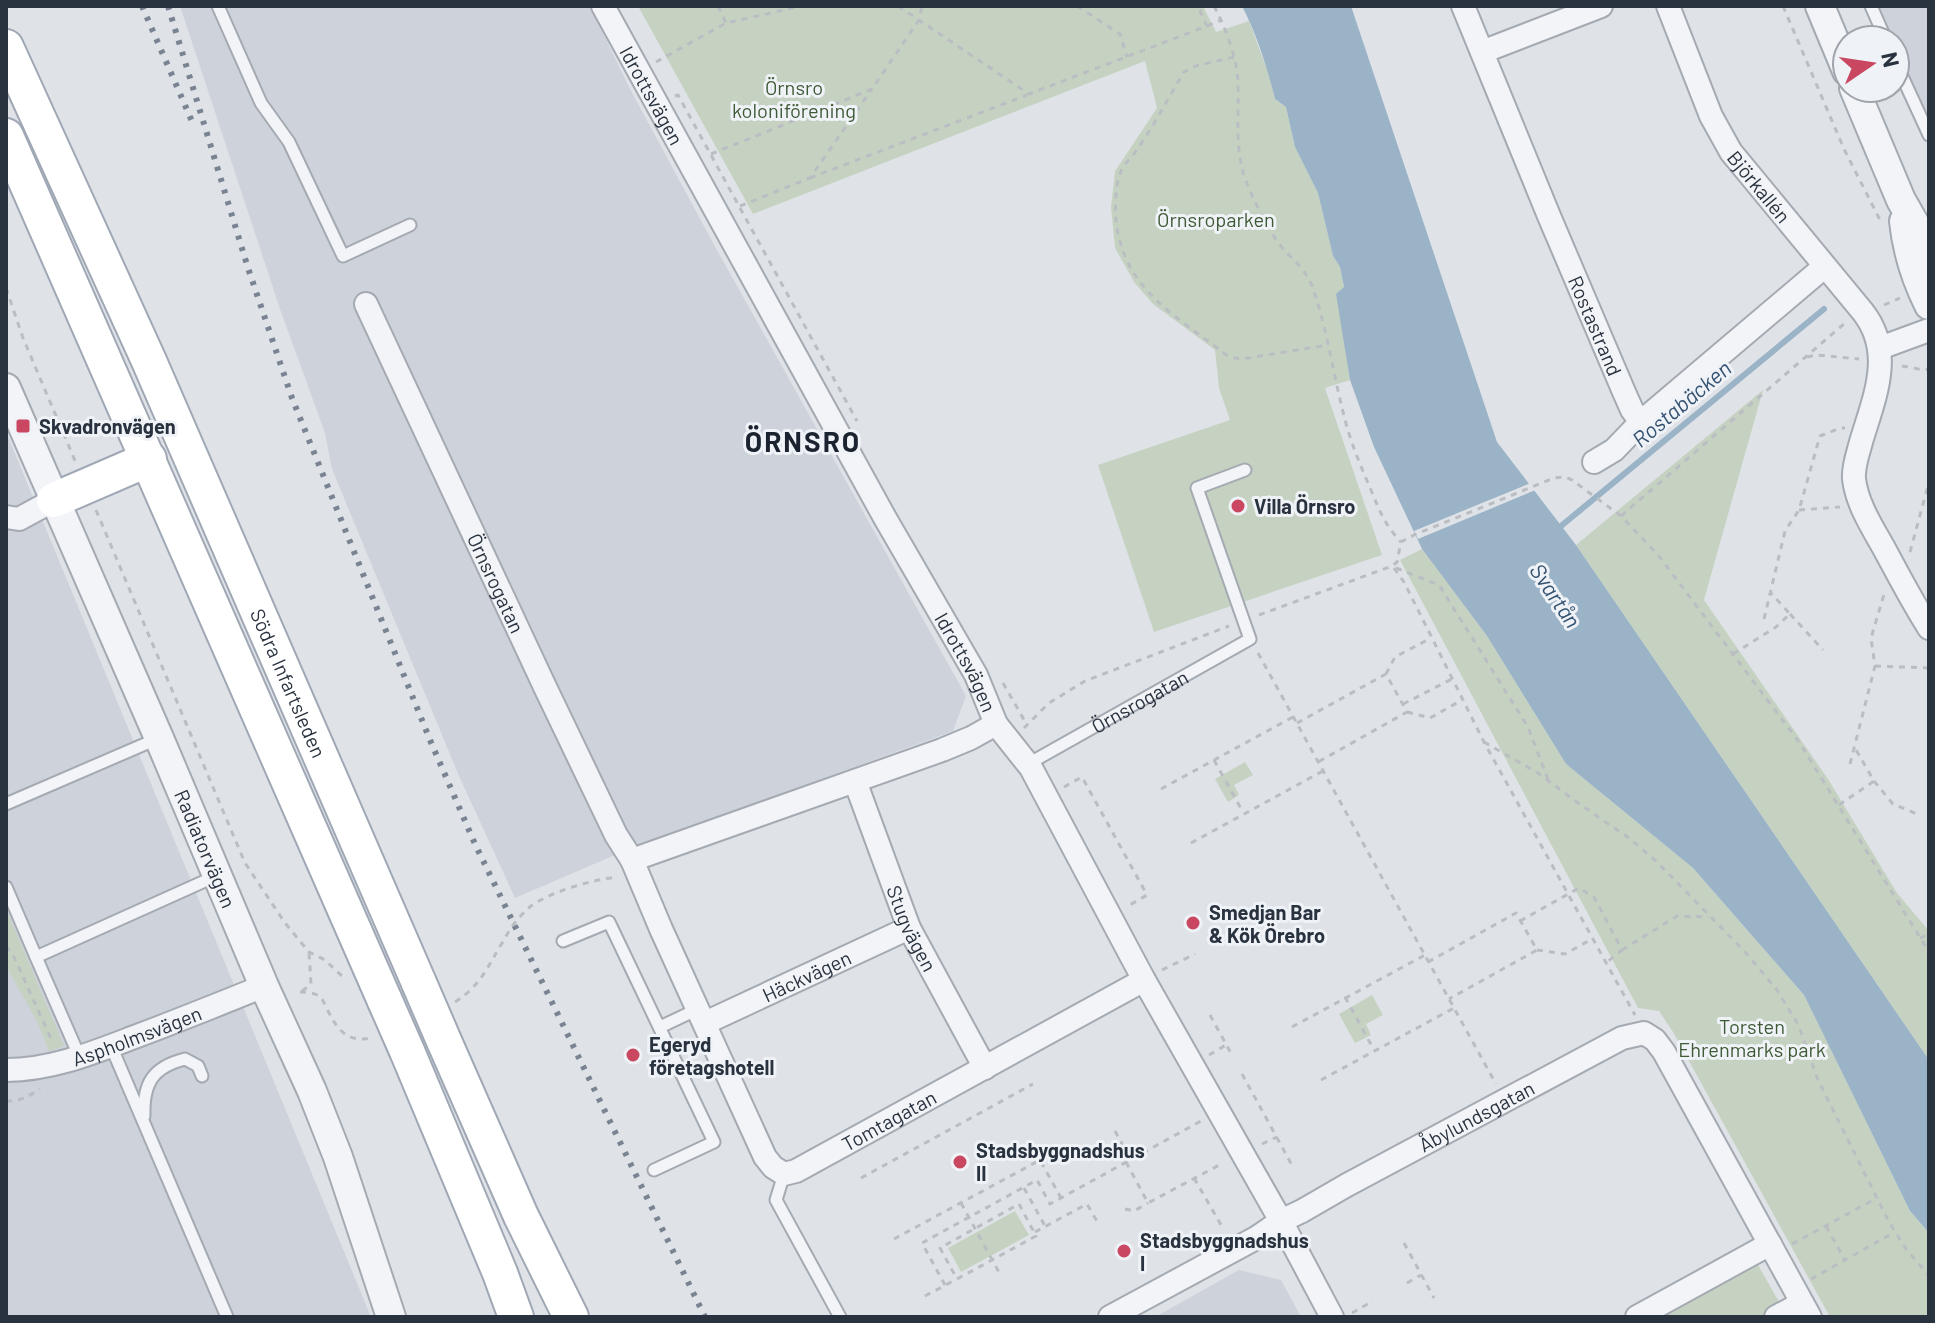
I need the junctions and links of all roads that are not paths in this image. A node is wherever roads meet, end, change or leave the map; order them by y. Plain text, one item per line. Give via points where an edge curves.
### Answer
1 (218, 6) edge
2 (603, 6) edge
3 (1463, 6) edge
4 (1601, 6) edge
5 (1668, 6) edge
6 (1820, 6) edge
7 (1831, 32) edge
8 (6, 47) edge
9 (1482, 52) junction
10 (1911, 96) edge
11 (1861, 104) edge
12 (1929, 135) edge
13 (6, 136) edge
14 (1901, 200) junction
15 (410, 225) dead end
16 (1929, 249) edge
17 (1824, 267) junction
18 (1925, 297) edge
19 (366, 304) dead end
20 (1929, 330) edge
21 (1880, 348) junction
22 (6, 388) edge
23 (1641, 422) junction
24 (149, 459) junction
25 (1594, 462) dead end
26 (1245, 470) dead end
27 (54, 500) junction
28 (6, 517) edge
29 (1929, 628) edge
30 (1003, 734) junction
31 (159, 738) junction
32 (1028, 764) junction
33 (855, 781) junction
34 (6, 804) edge
35 (632, 860) junction
36 (218, 875) junction
37 (6, 887) edge
38 (909, 928) junction
39 (563, 941) dead end
40 (36, 957) junction
41 (1144, 980) junction
42 (264, 986) junction
43 (702, 1016) junction
44 (660, 1027) junction
45 (111, 1046) junction
46 (71, 1060) junction
47 (985, 1068) junction
48 (6, 1070) edge
49 (202, 1076) dead end
50 (144, 1124) junction
51 (654, 1170) dead end
52 (784, 1174) junction
53 (1281, 1221) junction
54 (1769, 1242) junction
55 (1802, 1303) edge
56 (227, 1317) edge
57 (391, 1317) edge
58 (516, 1317) edge
59 (571, 1317) edge
60 (840, 1317) edge
61 (1110, 1317) edge
62 (1332, 1317) edge
63 (1637, 1317) edge
64 (1776, 1317) edge

1 - 15 lane via 261,103 289,142 343,256
2 - 30 street, Idrottsvägen via 976,675
3 - 9 street, Rostastrand
4 - 9 street
5 - 17 street, Björkallén via 1725,143
6 - 7 street
8 - 59 main road, Södra Infartsleden, bridge via 149,361 521,1216
9 - 23 street, Rostastrand via 1617,377
10 - 12 lane
11 - 14 street
13 - 24 main road, Södra Infartsleden
14 - 16 street
14 - 18 street via 1906,241
17 - 21 street, Björkallén via 1863,312
17 - 23 street
19 - 35 street, Örnsrogatan
20 - 21 street
21 - 29 street via 1880,377 1854,478 1862,506
22 - 27 street, Radiatorvägen
23 - 25 street
24 - 27 main road
24 - 58 main road, Södra Infartsleden, bridge via 407,1051
26 - 32 lane, Örnsrogatan via 1197,488 1250,639
27 - 28 street via 19,519
27 - 31 street, Radiatorvägen
30 - 32 street, Idrottsvägen
30 - 33 street via 971,738
31 - 34 lane
31 - 36 street, Radiatorvägen
32 - 41 street, Idrottsvägen
33 - 35 street
33 - 38 street, Stugvägen
35 - 43 street, Örnsrogatan
36 - 40 lane
36 - 42 street, Radiatorvägen
37 - 40 lane
38 - 43 street, Häckvägen
38 - 47 street, Stugvägen
39 - 44 lane via 609,922
40 - 46 lane
41 - 47 street, Tomtagatan
41 - 53 street, Idrottsvägen
42 - 45 street, Aspholmsvägen
42 - 57 street, Radiatorvägen via 334,1147
43 - 44 lane
43 - 52 street via 765,1157
44 - 51 lane via 714,1142
45 - 46 street, Aspholmsvägen
45 - 50 lane
46 - 48 street, Aspholmsvägen
47 - 52 street, Tomtagatan
49 - 50 lane via 198,1066 185,1059 156,1072 144,1100
50 - 56 lane
52 - 60 lane via 776,1200
53 - 54 street, Åbylundsgatan via 1622,1038 1644,1033 1664,1052
53 - 61 street, Åbylundsgatan
53 - 62 street, Idrottsvägen
54 - 55 street
54 - 63 street
55 - 64 street

